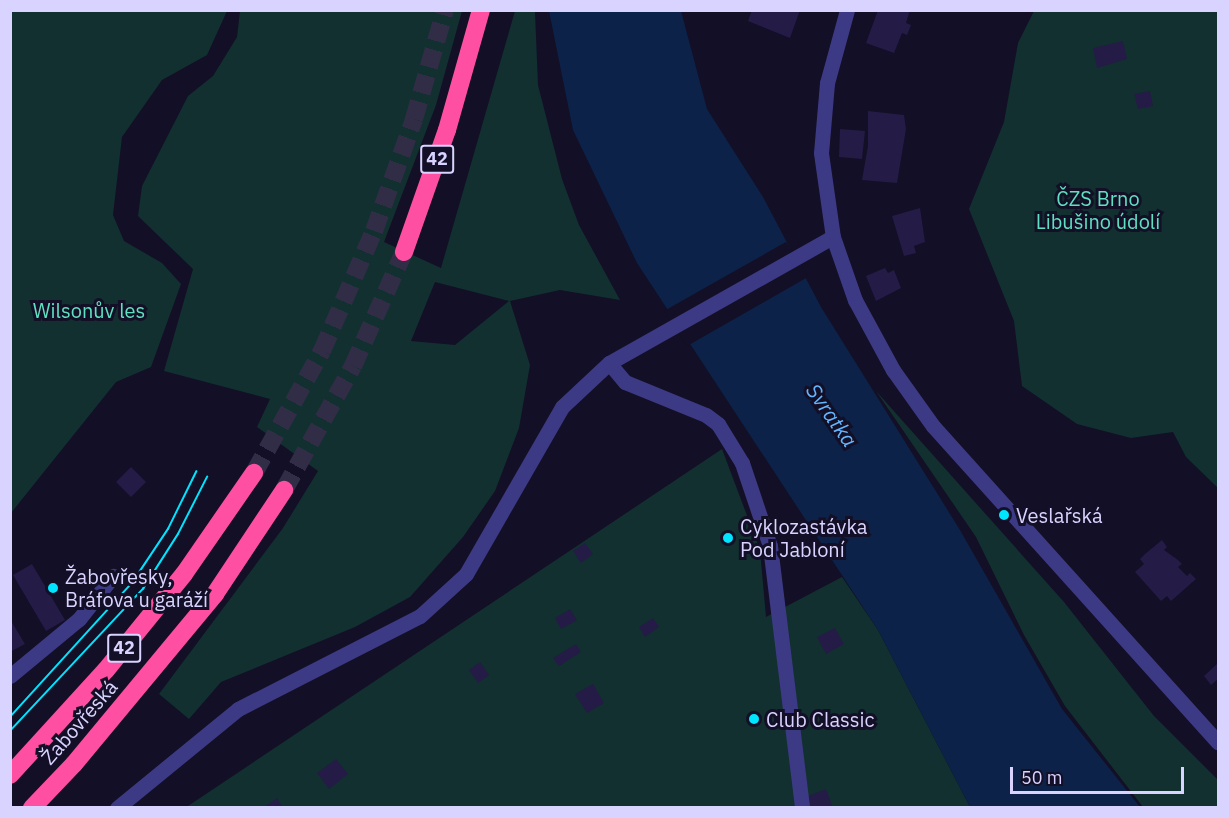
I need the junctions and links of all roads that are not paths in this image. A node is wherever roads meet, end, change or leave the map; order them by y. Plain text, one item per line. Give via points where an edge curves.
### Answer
1 (481, 10) edge
2 (847, 10) edge
3 (833, 237) junction
4 (404, 252) tunnel mouth
5 (609, 363) junction
6 (254, 473) tunnel mouth
7 (284, 490) tunnel mouth
8 (113, 576) dead end
9 (10, 676) edge
10 (1218, 742) edge
11 (10, 775) edge
12 (32, 807) edge
13 (117, 807) edge
14 (802, 807) edge

1 - 4 highway, 42 via 467,64
2 - 3 street via 821,116 823,175
3 - 5 street
3 - 10 street via 855,300 893,369 933,426
5 - 13 street via 562,407 466,574 420,616 238,709
5 - 14 street via 625,382 706,415 718,424 742,463 770,546
6 - 11 highway, Žabovřeská / 42 via 184,574 106,670
7 - 12 highway, Žabovřeská / 42 via 215,594 74,764
8 - 9 street via 79,619

